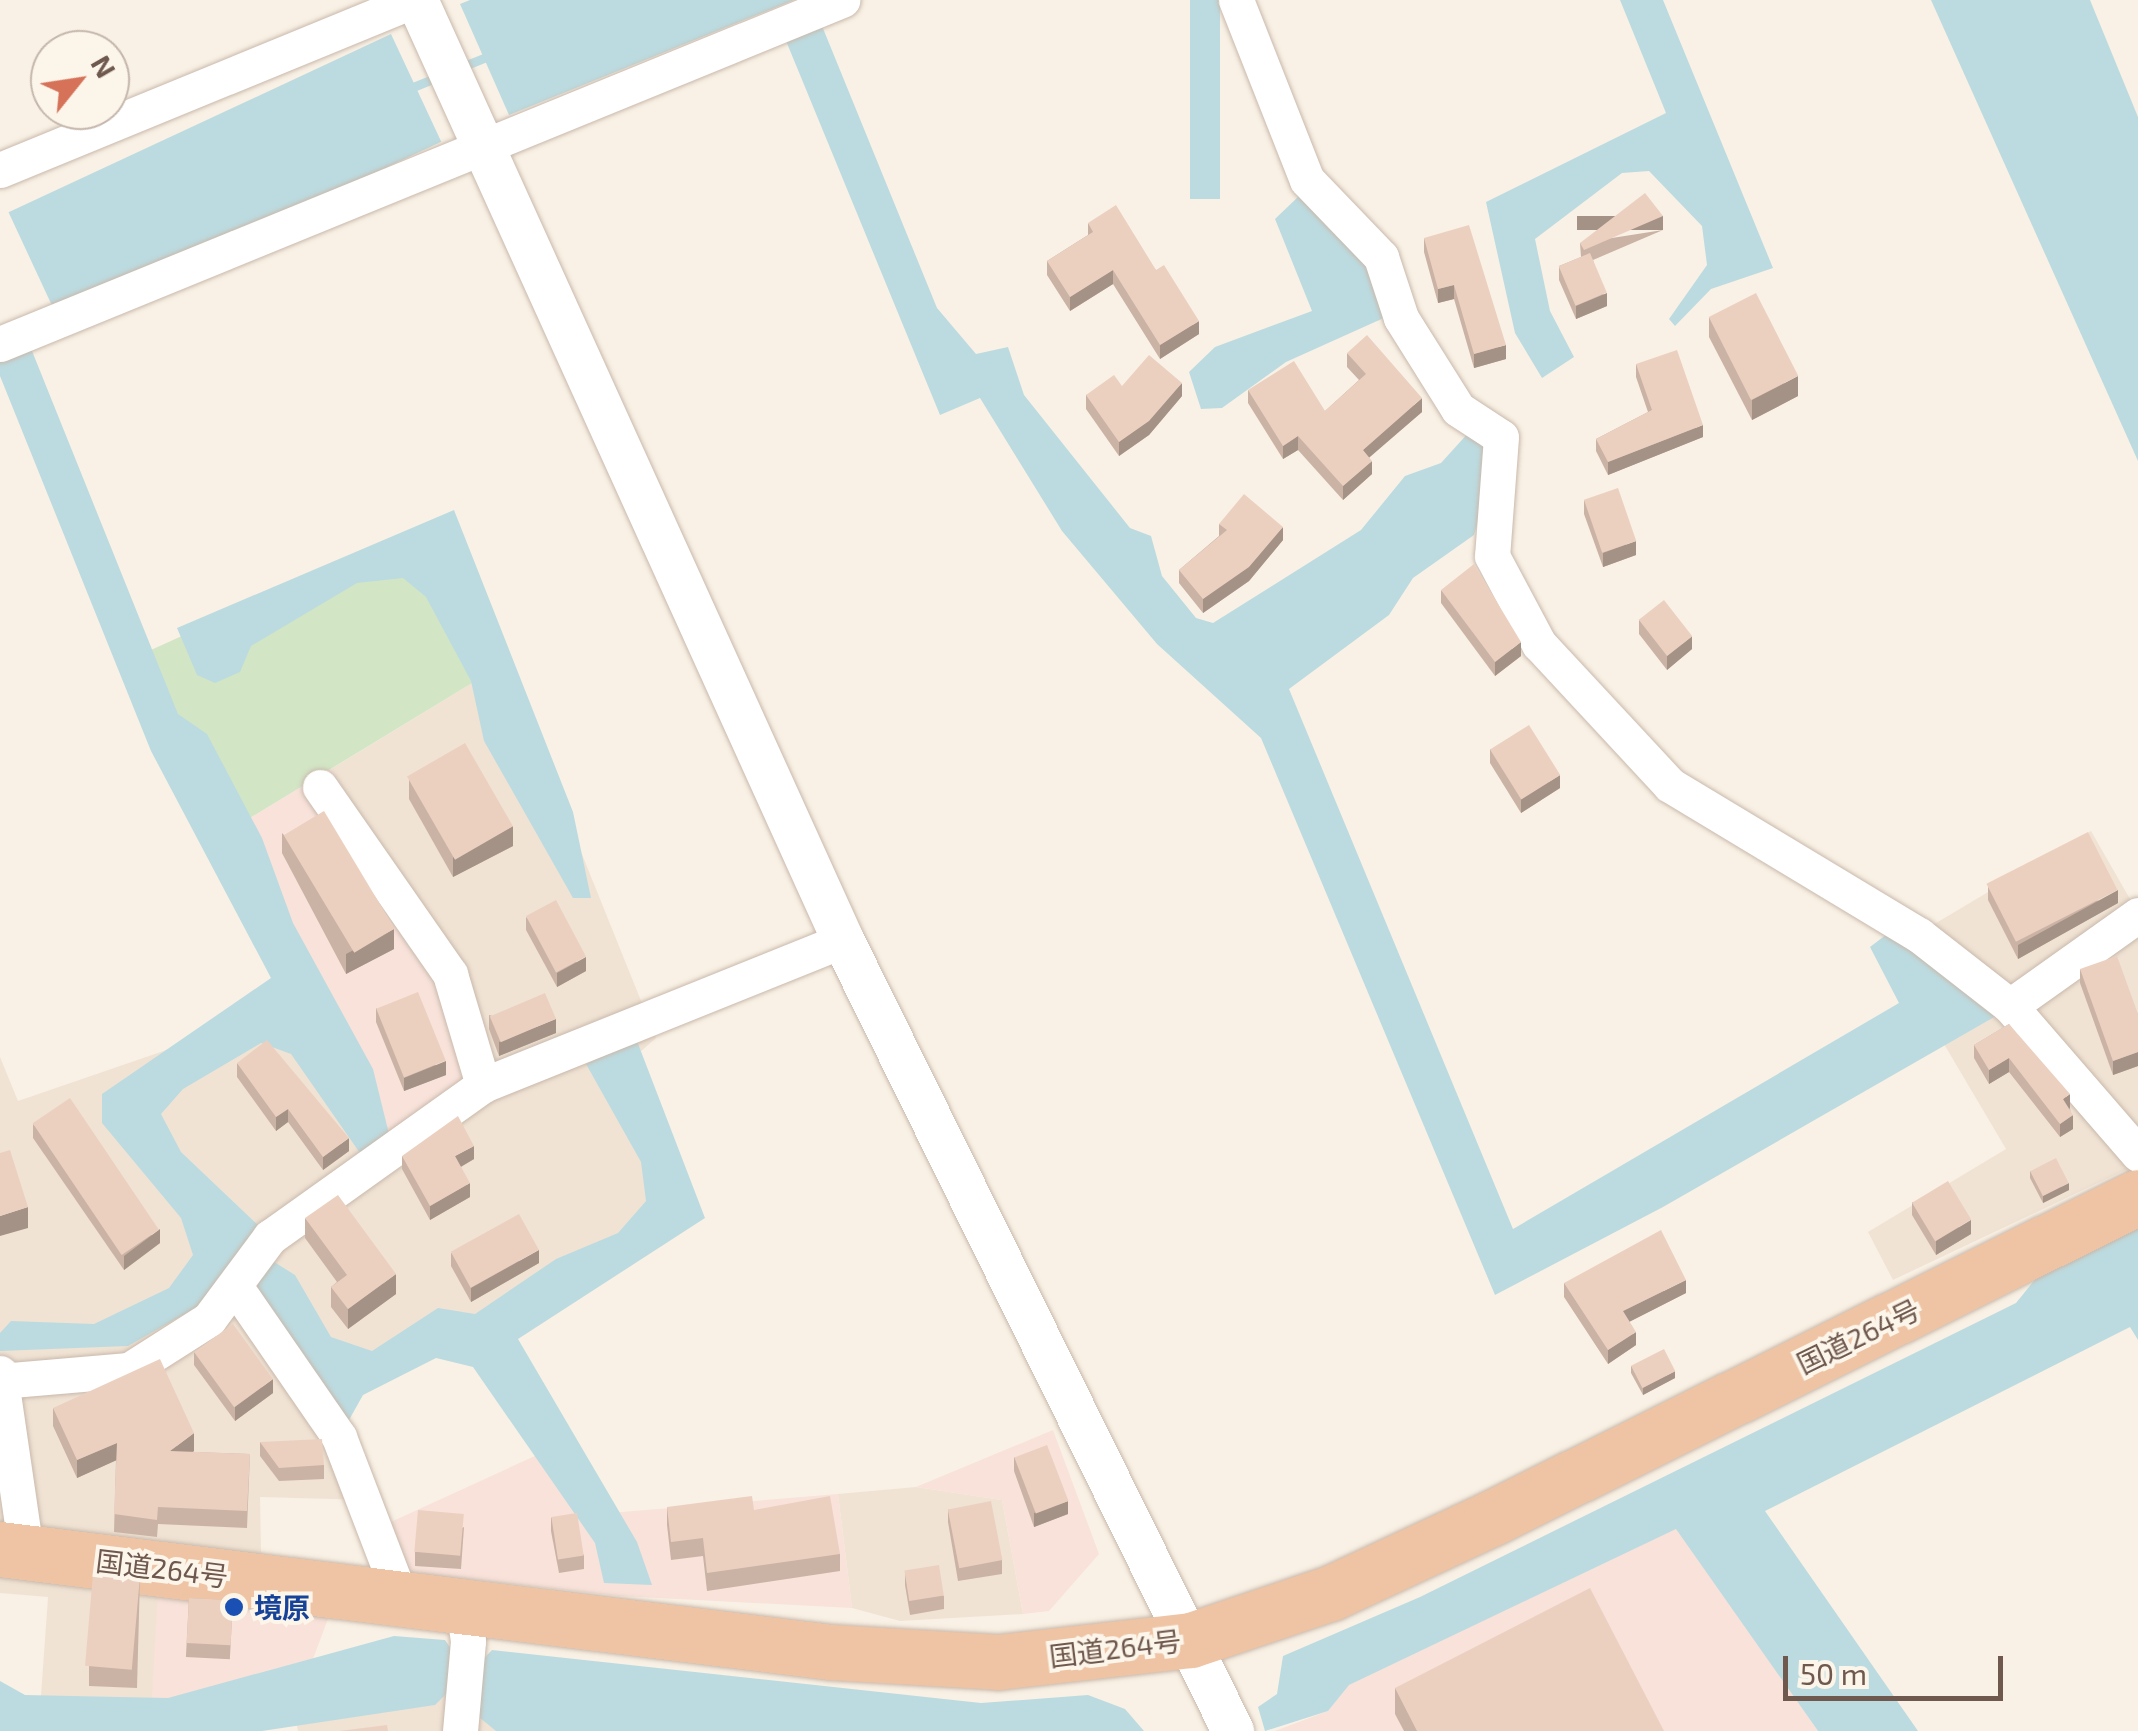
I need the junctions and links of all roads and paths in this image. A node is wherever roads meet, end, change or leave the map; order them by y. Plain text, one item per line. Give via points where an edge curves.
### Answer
1 (416, 0) edge
2 (842, 0) edge
3 (1236, 0) edge
4 (482, 144) junction
5 (0, 170) edge
6 (0, 344) edge
7 (320, 787) dead end
8 (2138, 915) edge
9 (843, 940) junction
10 (2010, 1006) junction
11 (483, 1085) junction
12 (2138, 1154) edge
13 (2138, 1197) edge
14 (238, 1289) junction
15 (0, 1378) edge
16 (13, 1551) edge
17 (400, 1596) junction
18 (466, 1623) junction
19 (1191, 1640) junction
20 (1226, 1717) edge
21 (460, 1724) edge

1 - 4 street
1 - 5 street
2 - 4 street
3 - 10 street via 1307,180 1381,257 1401,318 1458,409 1501,437 1492,556 1539,644 1670,786 1919,934
4 - 6 street
4 - 9 street
7 - 11 street via 450,974
8 - 10 street
9 - 11 street
9 - 19 street
10 - 12 street
11 - 14 street via 270,1237
13 - 19 highway, 国道264号 via 1331,1594
14 - 15 street via 209,1320 129,1370
14 - 17 street via 339,1437
15 - 16 street
16 - 17 highway, 国道264号
17 - 18 highway, 国道264号
18 - 19 highway, 国道264号 via 998,1662
18 - 21 street
19 - 20 street

